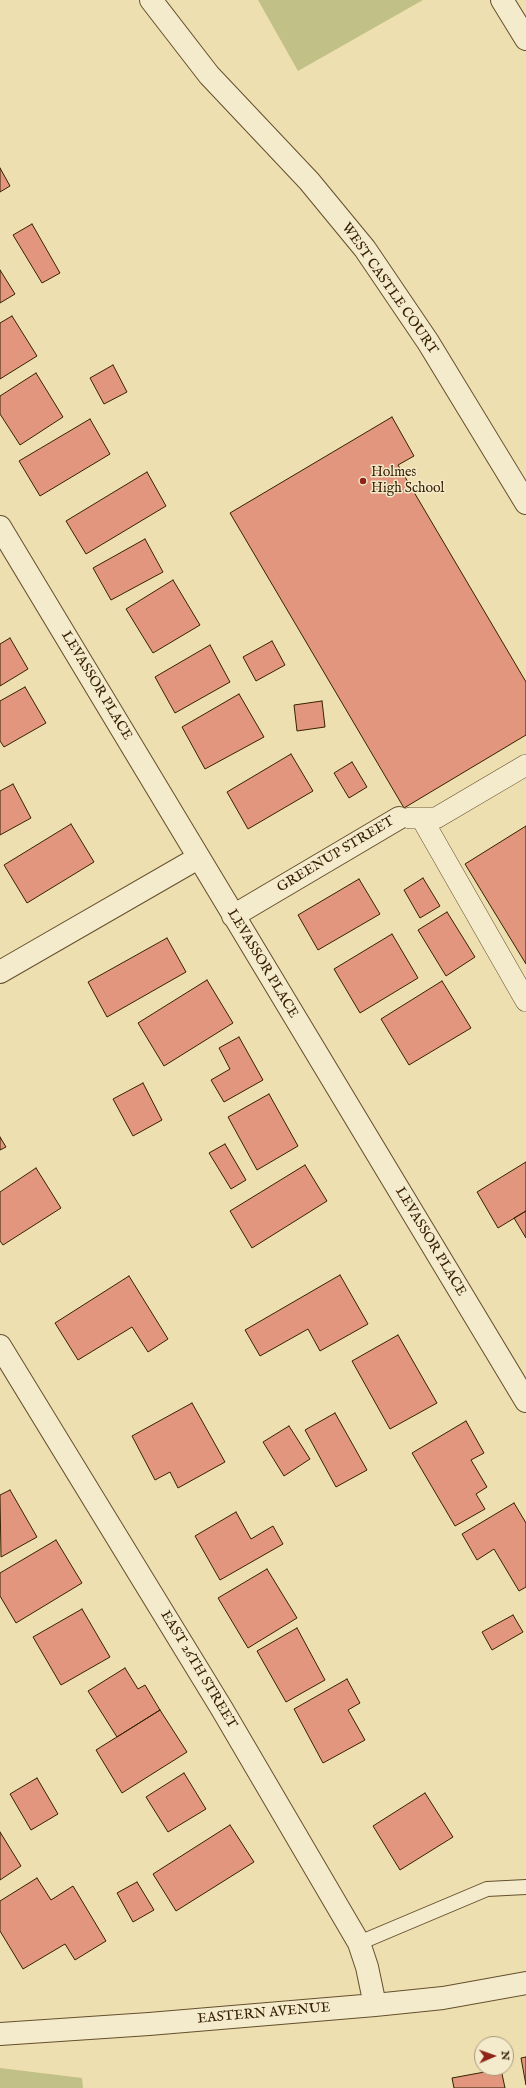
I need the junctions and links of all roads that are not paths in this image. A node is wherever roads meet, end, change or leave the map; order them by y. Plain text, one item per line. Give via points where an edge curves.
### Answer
1 (151, 0) edge
2 (502, 0) edge
3 (526, 39) edge
4 (526, 503) edge
5 (0, 527) edge
6 (526, 765) edge
7 (399, 818) joint
8 (422, 819) junction
9 (198, 858) junction
10 (233, 916) junction
11 (0, 972) edge
12 (526, 1001) edge
13 (0, 1346) edge
14 (526, 1401) edge
15 (526, 1887) edge
16 (359, 1943) junction
17 (526, 1982) edge
18 (375, 2004) junction
19 (0, 2034) edge

1 - 4 street, WEST CASTLE COURT via 209,75 309,180 365,249 428,342
2 - 3 street
5 - 9 street, LEVASSOR PLACE
6 - 8 street, GREENUP STREET via 436,818
7 - 8 street, GREENUP STREET
7 - 10 street, GREENUP STREET
8 - 12 street
9 - 10 street, LEVASSOR PLACE
9 - 11 street
10 - 14 street, LEVASSOR PLACE
13 - 16 street, EAST 26TH STREET via 222,1709
15 - 16 lane via 487,1889
16 - 18 street, EAST 26TH STREET
17 - 18 street, EASTERN AVENUE via 443,1998
18 - 19 street, EASTERN AVENUE

